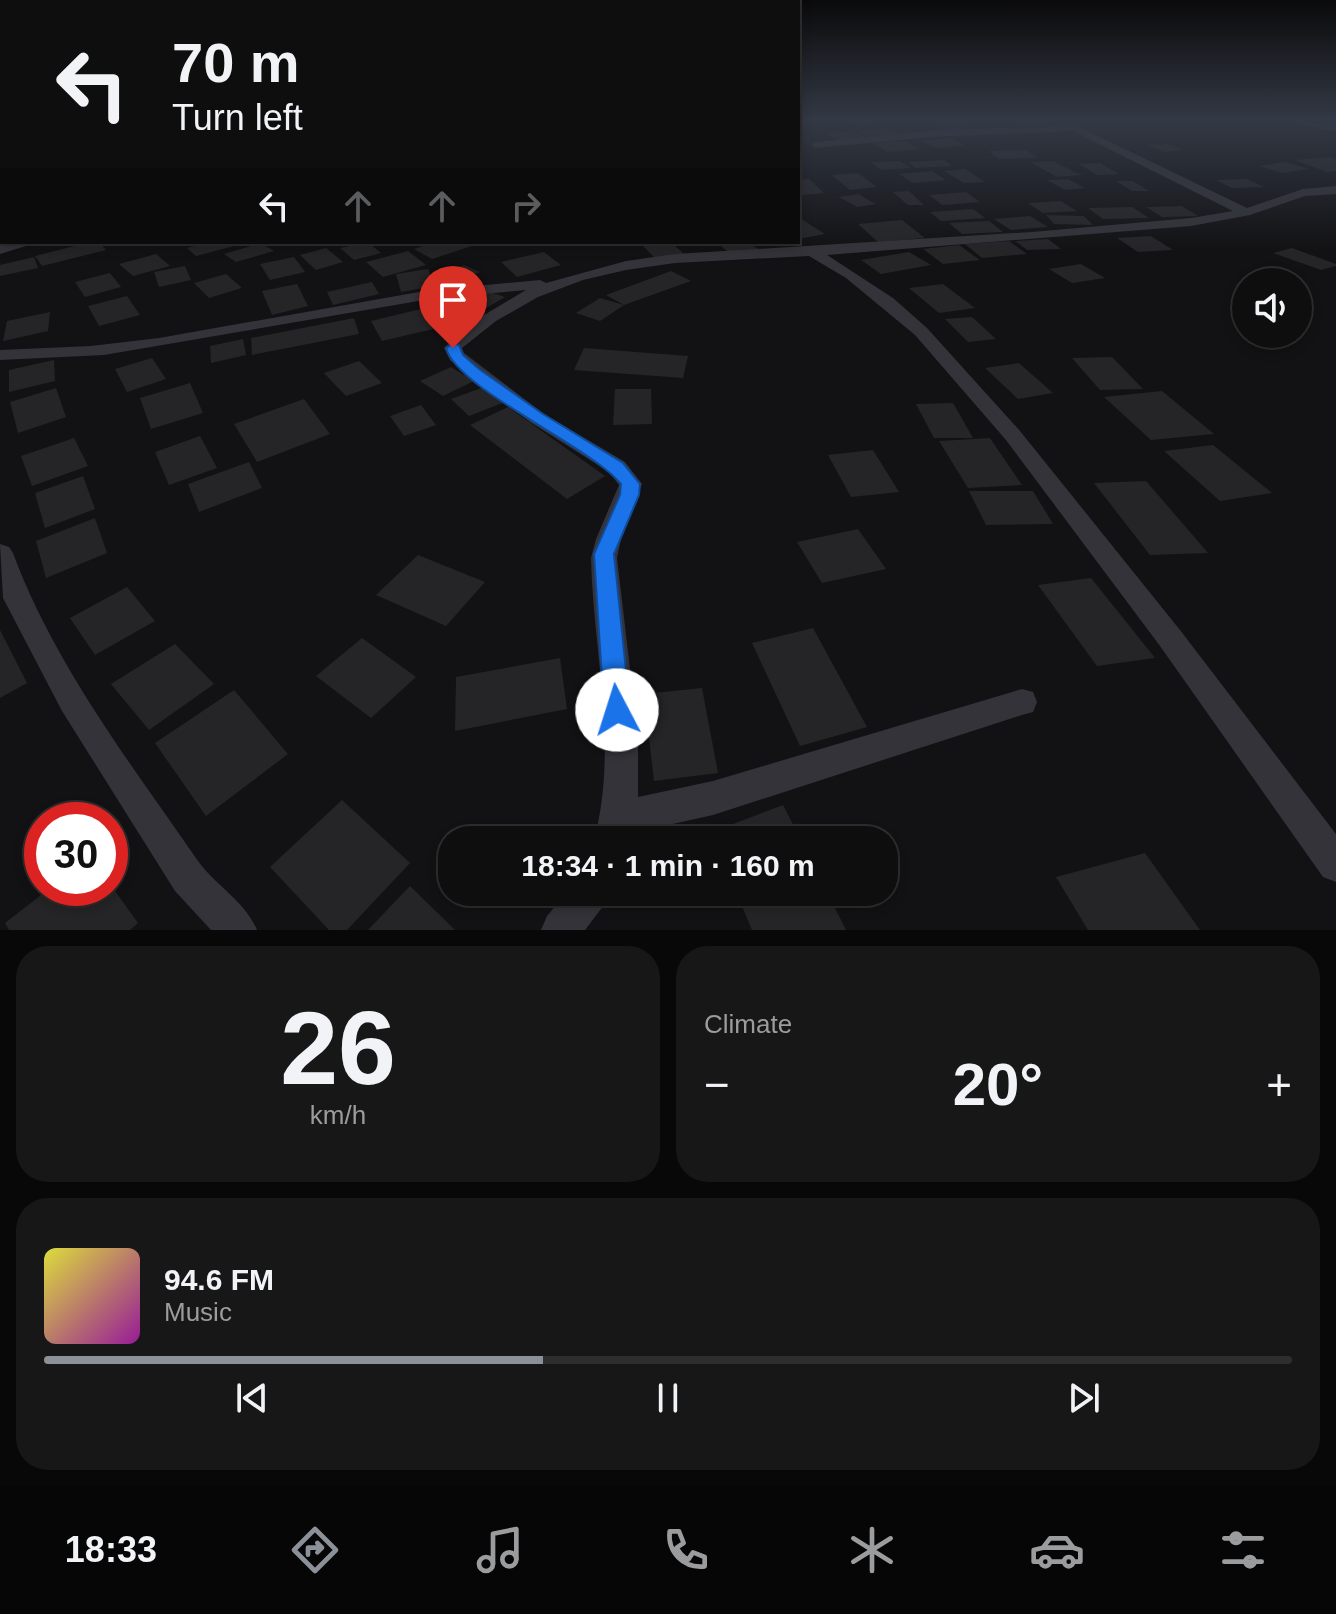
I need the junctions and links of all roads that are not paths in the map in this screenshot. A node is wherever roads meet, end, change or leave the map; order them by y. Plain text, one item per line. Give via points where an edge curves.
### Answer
1 (1147, 163) edge
2 (1336, 190) edge
3 (1246, 212) junction
4 (24, 244) edge
5 (793, 244) edge
6 (0, 250) edge
7 (812, 252) junction
8 (553, 285) junction
9 (0, 355) edge
10 (0, 553) edge
11 (1022, 702) dead end
12 (615, 826) edge
13 (624, 826) edge
14 (1336, 864) edge
15 (580, 906) edge
16 (237, 930) edge
17 (561, 930) edge

1 - 3 street
2 - 3 street via 1303,193
3 - 7 street via 1191,222
4 - 6 street
5 - 7 street
7 - 8 street via 654,263
7 - 14 street via 839,265 893,307 979,396 1200,678
8 - 9 street via 411,295 105,350
8 - 12 street via 520,298 453,348 474,372 617,467 631,484 604,554 623,770
10 - 16 street via 16,598 73,701 188,878
11 - 13 street
15 - 17 street

